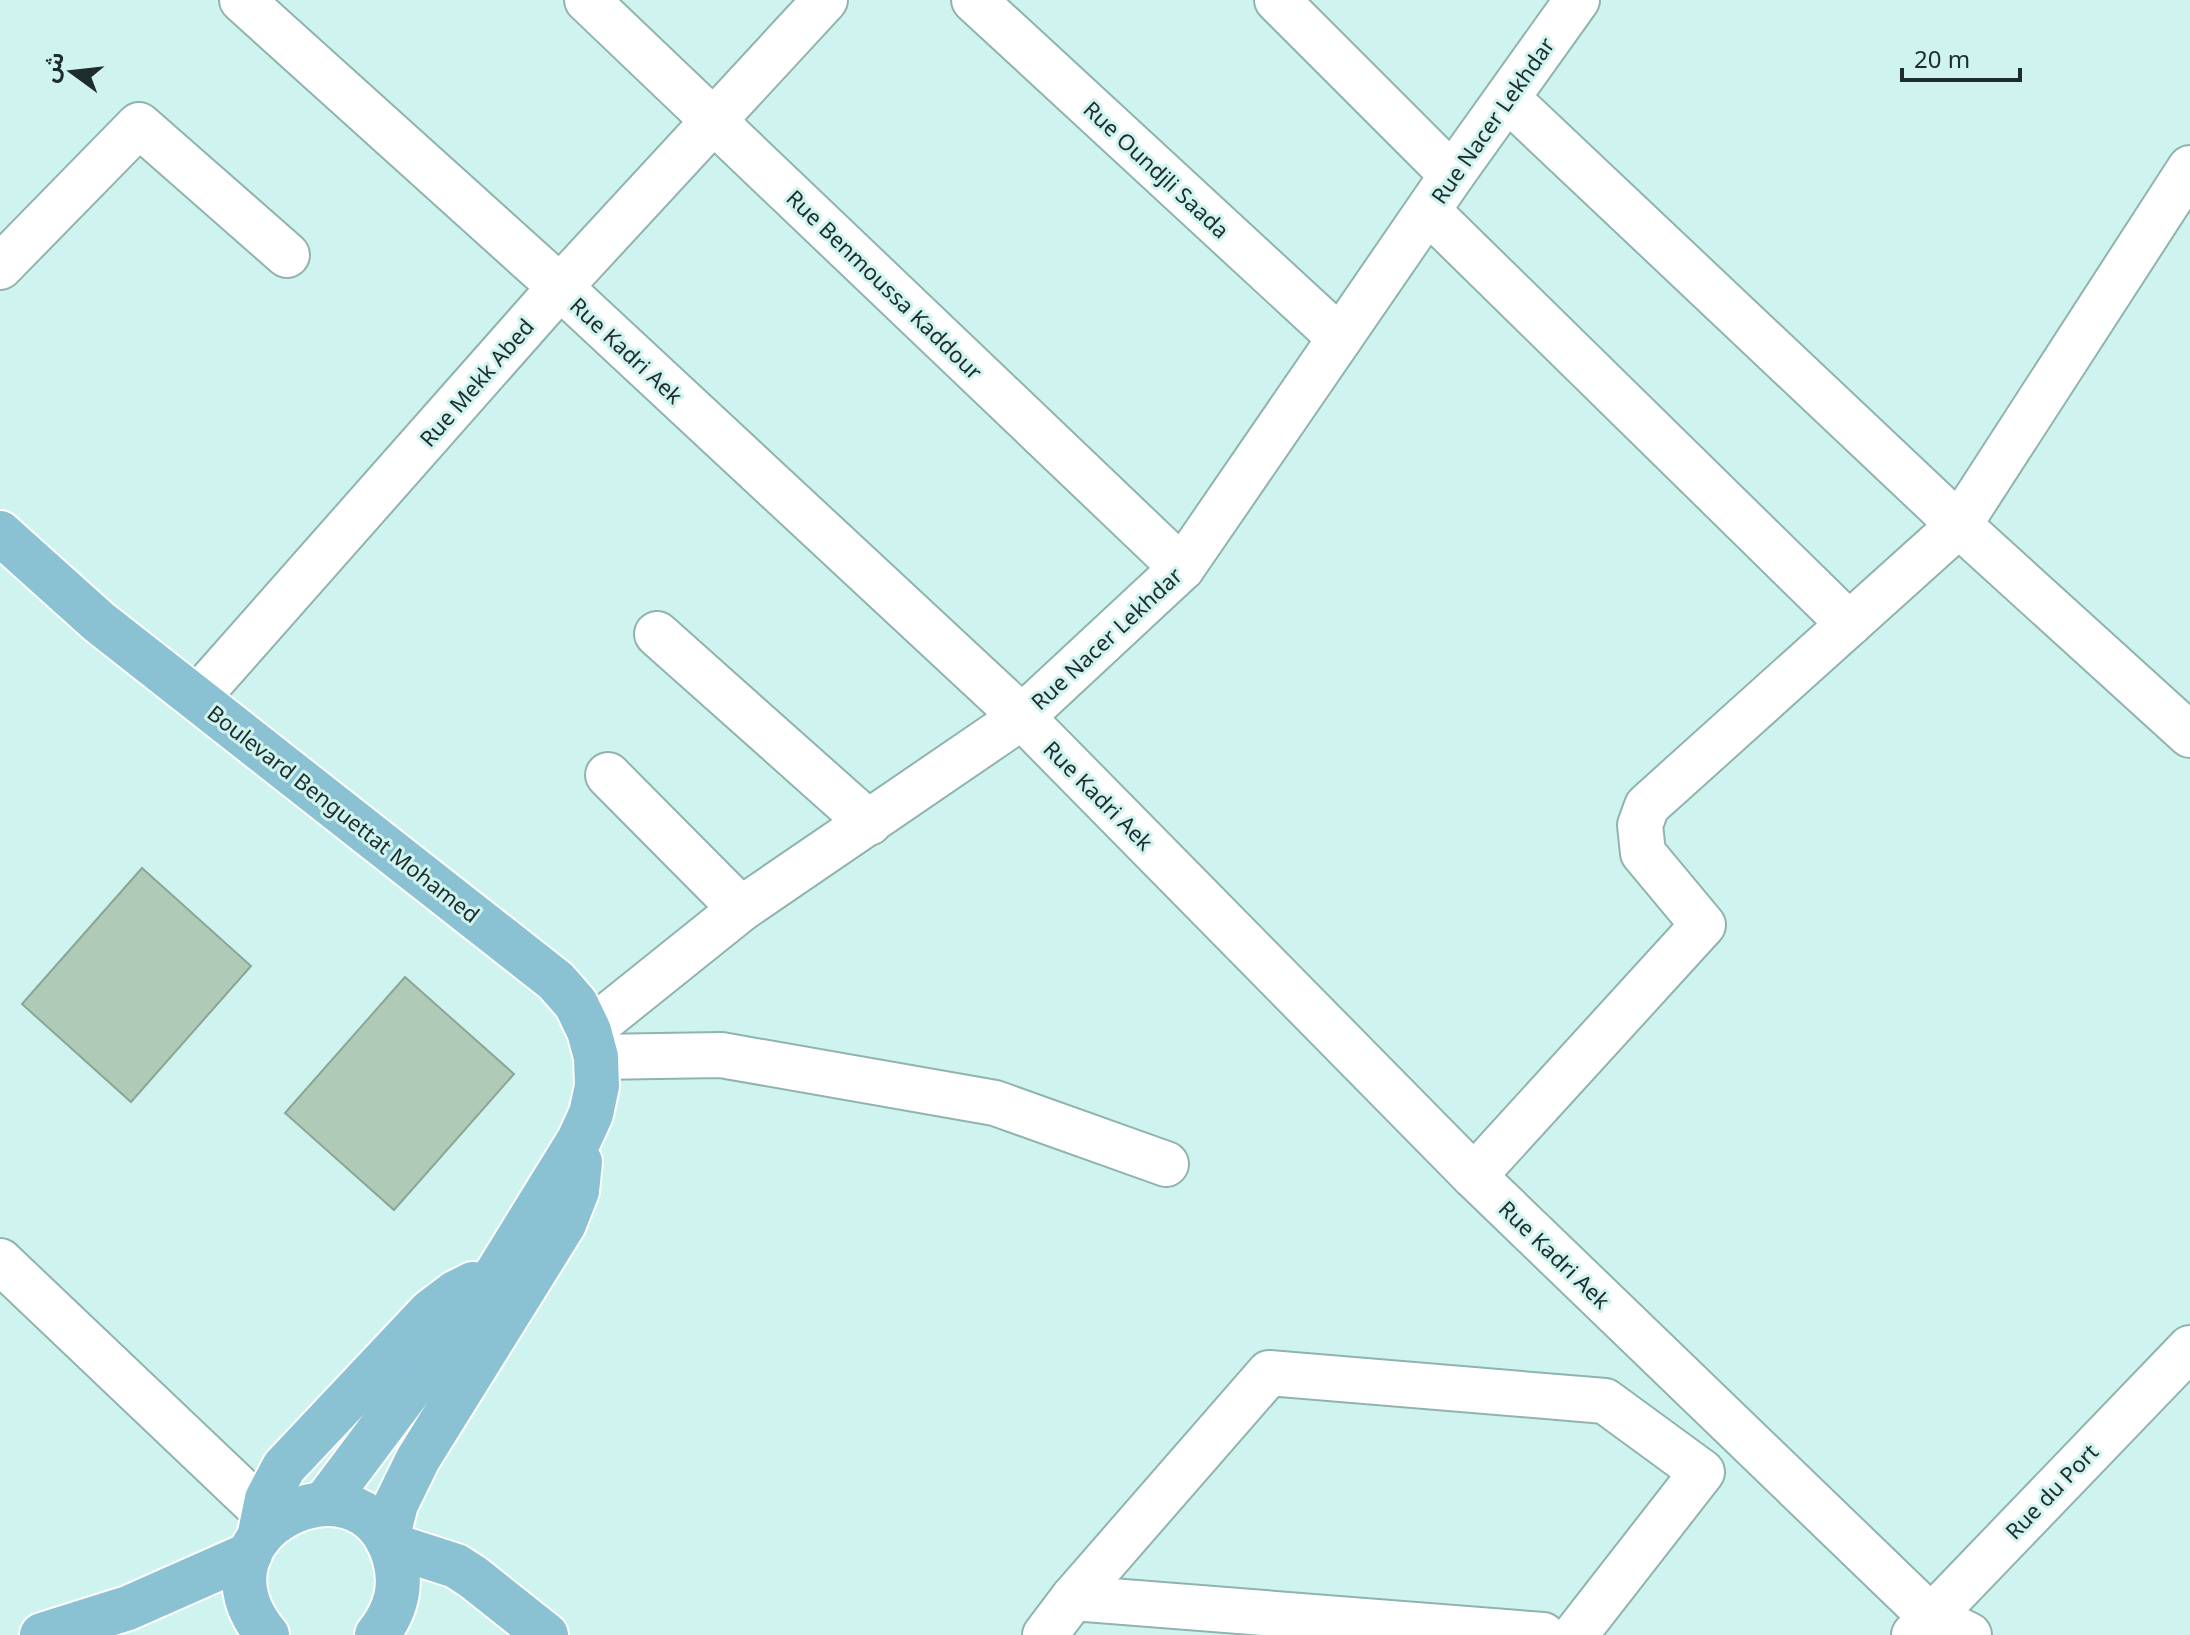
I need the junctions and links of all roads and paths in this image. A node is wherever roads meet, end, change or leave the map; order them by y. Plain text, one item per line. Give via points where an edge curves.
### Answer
1 (587, 0) edge
2 (825, 0) edge
3 (974, 0) edge
4 (1277, 0) edge
5 (1577, 0) edge
6 (247, 2) edge
7 (1508, 99) junction
8 (713, 120) junction
9 (2190, 168) edge
10 (1452, 175) junction
11 (1428, 211) junction
12 (287, 255) dead end
13 (0, 267) edge
14 (560, 287) junction
15 (1340, 338) junction
16 (1959, 525) junction
17 (0, 533) edge
18 (1182, 568) junction
19 (1849, 624) junction
20 (657, 634) dead end
21 (197, 698) junction
22 (1022, 717) junction
23 (2190, 735) edge
24 (608, 775) dead end
25 (869, 823) junction
26 (741, 909) junction
27 (593, 1044) junction
28 (579, 1140) junction
29 (1166, 1164) dead end
30 (1474, 1176) junction
31 (0, 1261) edge
32 (497, 1273) junction
33 (2190, 1348) edge
34 (324, 1504) junction
35 (258, 1535) junction
36 (389, 1542) junction
37 (1073, 1598) junction
38 (1922, 1625) edge
39 (42, 1635) edge
40 (267, 1635) edge
41 (377, 1635) edge
42 (546, 1635) edge
43 (1045, 1635) edge
44 (1543, 1635) edge
45 (1575, 1635) edge
46 (1969, 1635) edge

1 - 8 street, Rue Benmoussa Kaddour
2 - 8 street, Rue Mekk Abed
3 - 15 street, Rue Oundjli Saada
4 - 10 street
5 - 7 street, Rue Nacer Lekhdar
6 - 14 street, Rue Kadri Aek
7 - 10 street, Rue Nacer Lekhdar
7 - 16 street
8 - 14 street, Rue Mekk Abed
8 - 18 street, Rue Benmoussa Kaddour
9 - 16 street
10 - 11 street, Rue Nacer Lekhdar
11 - 15 street, Rue Nacer Lekhdar
11 - 19 street
12 - 13 street via 139,125
14 - 21 street, Rue Mekk Abed
14 - 22 street, Rue Kadri Aek
15 - 18 street, Rue Nacer Lekhdar
16 - 19 street
16 - 23 street
17 - 21 main road, Boulevard Benguettat Mohamed via 99,622
18 - 22 street, Rue Nacer Lekhdar
19 - 30 street via 1647,806 1640,825 1643,853 1703,925
20 - 25 street
21 - 27 main road, Boulevard Benguettat Mohamed via 556,981 576,1004
22 - 25 street, Rue Nacer Lekhdar
22 - 30 street, Rue Kadri Aek
24 - 26 street
25 - 26 street, Rue Nacer Lekhdar
26 - 27 street, Rue Nacer Lekhdar
27 - 28 main road via 597,1086
27 - 29 street via 721,1055 995,1103
28 - 32 main road
28 - 36 main road via 577,1191 564,1224 418,1459 396,1504
30 - 38 street, Rue Kadri Aek
31 - 35 street
32 - 34 main road
32 - 35 main road via 430,1312 284,1467 267,1499
33 - 38 street, Rue du Port
34 - 35 main road via 287,1513
34 - 36 main road via 360,1514
35 - 39 main road via 128,1608
35 - 40 main road via 245,1575 246,1596
36 - 41 main road via 398,1570 398,1596
36 - 42 main road via 456,1566
37 - 43 street
37 - 44 street
37 - 45 street via 1269,1373 1605,1401 1702,1472
38 - 46 street, Rue Kadri Aek

